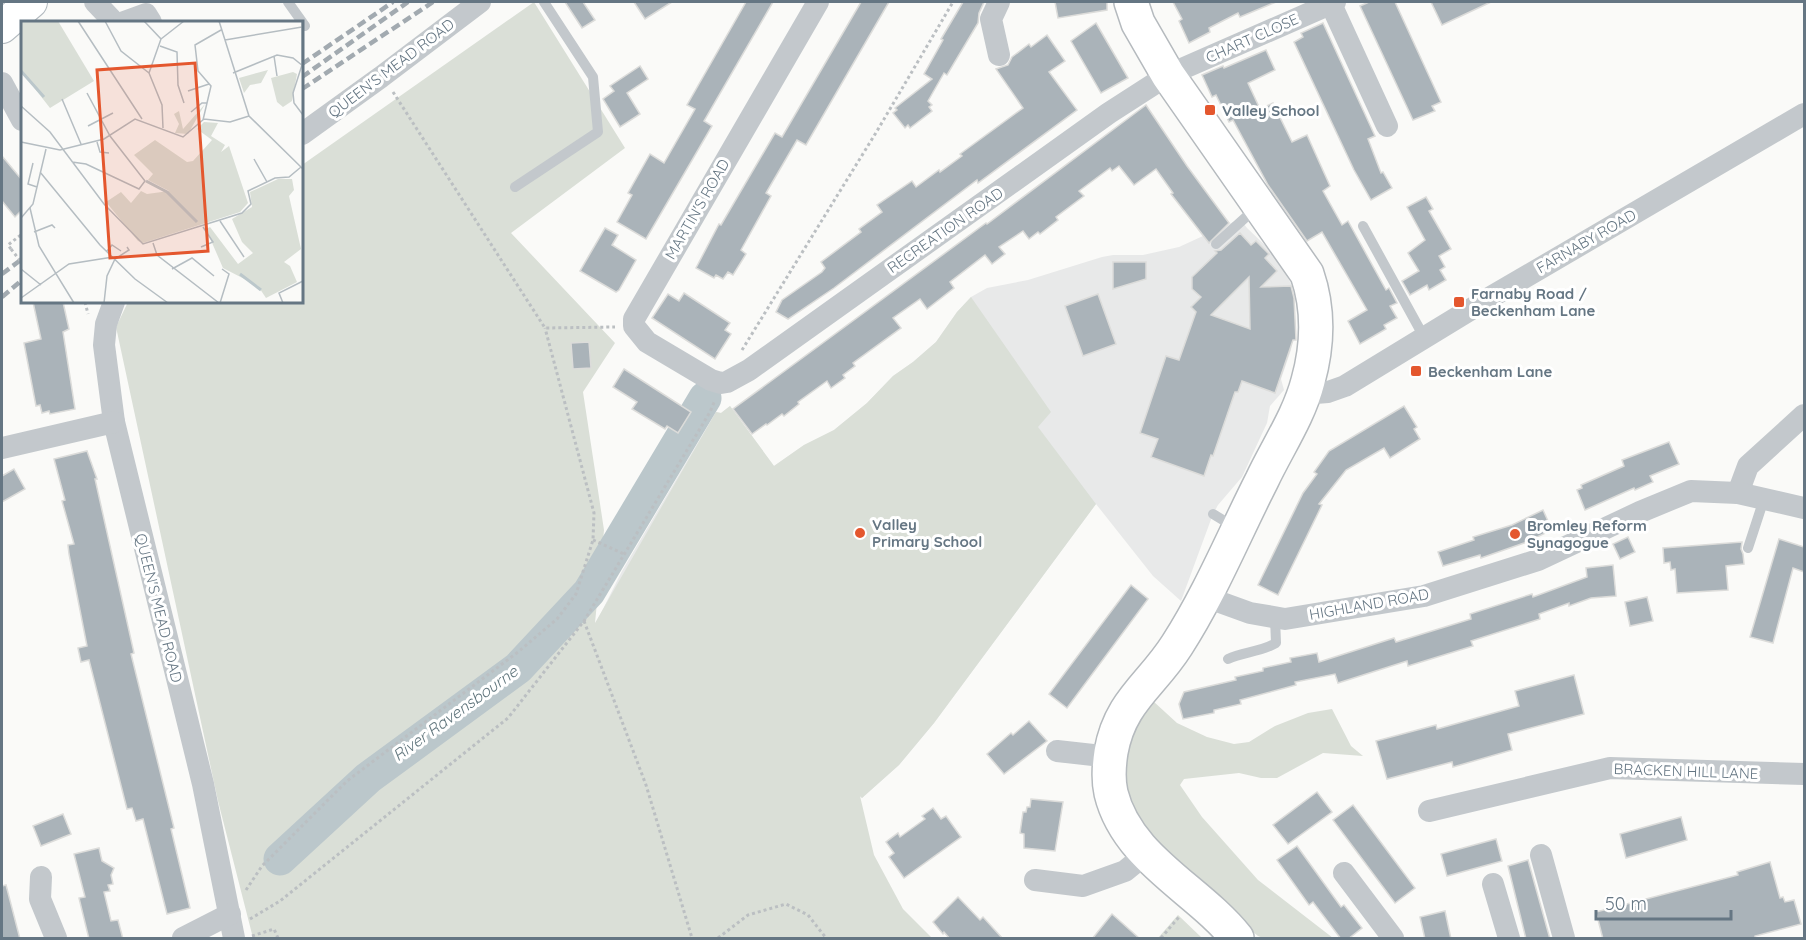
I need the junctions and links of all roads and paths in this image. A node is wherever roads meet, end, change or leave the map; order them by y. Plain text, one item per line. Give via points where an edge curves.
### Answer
1 (31, 2) edge
2 (95, 2) edge
3 (288, 2) edge
4 (480, 2) edge
5 (544, 2) edge
6 (818, 2) edge
7 (953, 2) edge
8 (999, 2) edge
9 (1131, 2) edge
10 (1332, 2) edge
11 (113, 21) edge
12 (127, 21) edge
13 (150, 21) edge
14 (302, 21) edge
15 (303, 22) edge
16 (3, 23) edge
17 (306, 26) dead end
18 (999, 55) dead end
19 (1168, 75) junction
20 (381, 76) junction
21 (2, 83) edge
22 (1804, 114) edge
23 (21, 118) edge
24 (1387, 126) dead end
25 (303, 133) edge
26 (515, 187) dead end
27 (1258, 206) junction
28 (1363, 226) dead end
29 (21, 235) edge
30 (1216, 244) dead end
31 (21, 262) edge
32 (114, 303) edge
33 (634, 326) junction
34 (545, 328) junction
35 (1424, 337) junction
36 (721, 383) junction
37 (1303, 394) junction
38 (1804, 415) edge
39 (114, 422) junction
40 (2, 448) edge
41 (1738, 493) junction
42 (1764, 499) junction
43 (1804, 508) edge
44 (593, 540) junction
45 (1748, 548) dead end
46 (624, 555) junction
47 (1203, 596) junction
48 (1275, 618) junction
49 (584, 621) junction
50 (1228, 659) dead end
51 (1057, 751) dead end
52 (1111, 757) junction
53 (1804, 774) edge
54 (1429, 811) dead end
55 (1147, 853) junction
56 (1541, 855) dead end
57 (1344, 873) dead end
58 (41, 878) dead end
59 (1035, 880) dead end
60 (1493, 884) dead end
61 (234, 930) edge
62 (56, 939) edge
63 (183, 939) edge
64 (278, 939) edge
65 (692, 939) edge
66 (718, 939) edge
67 (826, 939) edge
68 (1237, 939) edge
69 (1394, 939) edge
70 (1509, 939) edge
71 (1564, 939) edge

1 - 16 street
2 - 11 street
3 - 14 lane
4 - 20 street, QUEEN'S MEAD ROAD
5 - 26 lane via 592,77 598,132
6 - 33 street, MARTIN'S ROAD via 644,299
7 - 36 path
8 - 18 street via 990,19
9 - 19 main road via 1138,23
10 - 19 street, CHART CLOSE
10 - 24 street
12 - 13 street via 146,14
15 - 17 lane
19 - 27 main road
19 - 36 street, RECREATION ROAD via 749,370
20 - 25 street, QUEEN'S MEAD ROAD
20 - 34 path
21 - 23 street
22 - 35 street, FARNABY ROAD
27 - 30 lane
27 - 37 main road via 1296,255 1313,290 1316,335
28 - 35 lane
29 - 31 path, bridge via 8,245
32 - 39 street, QUEEN'S MEAD ROAD via 104,345
33 - 34 path
33 - 36 street via 647,342 702,376
34 - 44 path via 594,513
35 - 37 street, FARNABY ROAD via 1339,389
36 - 46 path via 710,412
37 - 47 main road via 1226,522
38 - 41 street via 1748,466
39 - 40 street
39 - 61 street, QUEEN'S MEAD ROAD via 203,784
41 - 42 street, HIGHLAND ROAD
41 - 48 street, HIGHLAND ROAD via 1691,491 1538,560 1424,596
42 - 43 street, HIGHLAND ROAD
42 - 45 lane
44 - 46 path
44 - 61 path via 576,594 557,619 347,781 262,866
46 - 49 path
47 - 48 street, HIGHLAND ROAD
47 - 52 main road via 1170,656 1126,709 1116,729
48 - 50 lane via 1276,643
49 - 61 path via 508,718 280,901
49 - 65 path via 646,785
51 - 52 street
52 - 55 main road via 1109,781 1114,802 1128,831
53 - 54 street, BRACKEN HILL LANE via 1610,768
55 - 59 street via 1125,871 1083,886
55 - 68 main road
56 - 71 street
57 - 69 street
58 - 62 street via 40,899
60 - 70 street
61 - 63 street
61 - 64 path via 274,929
66 - 67 path via 748,915 786,903 808,915

